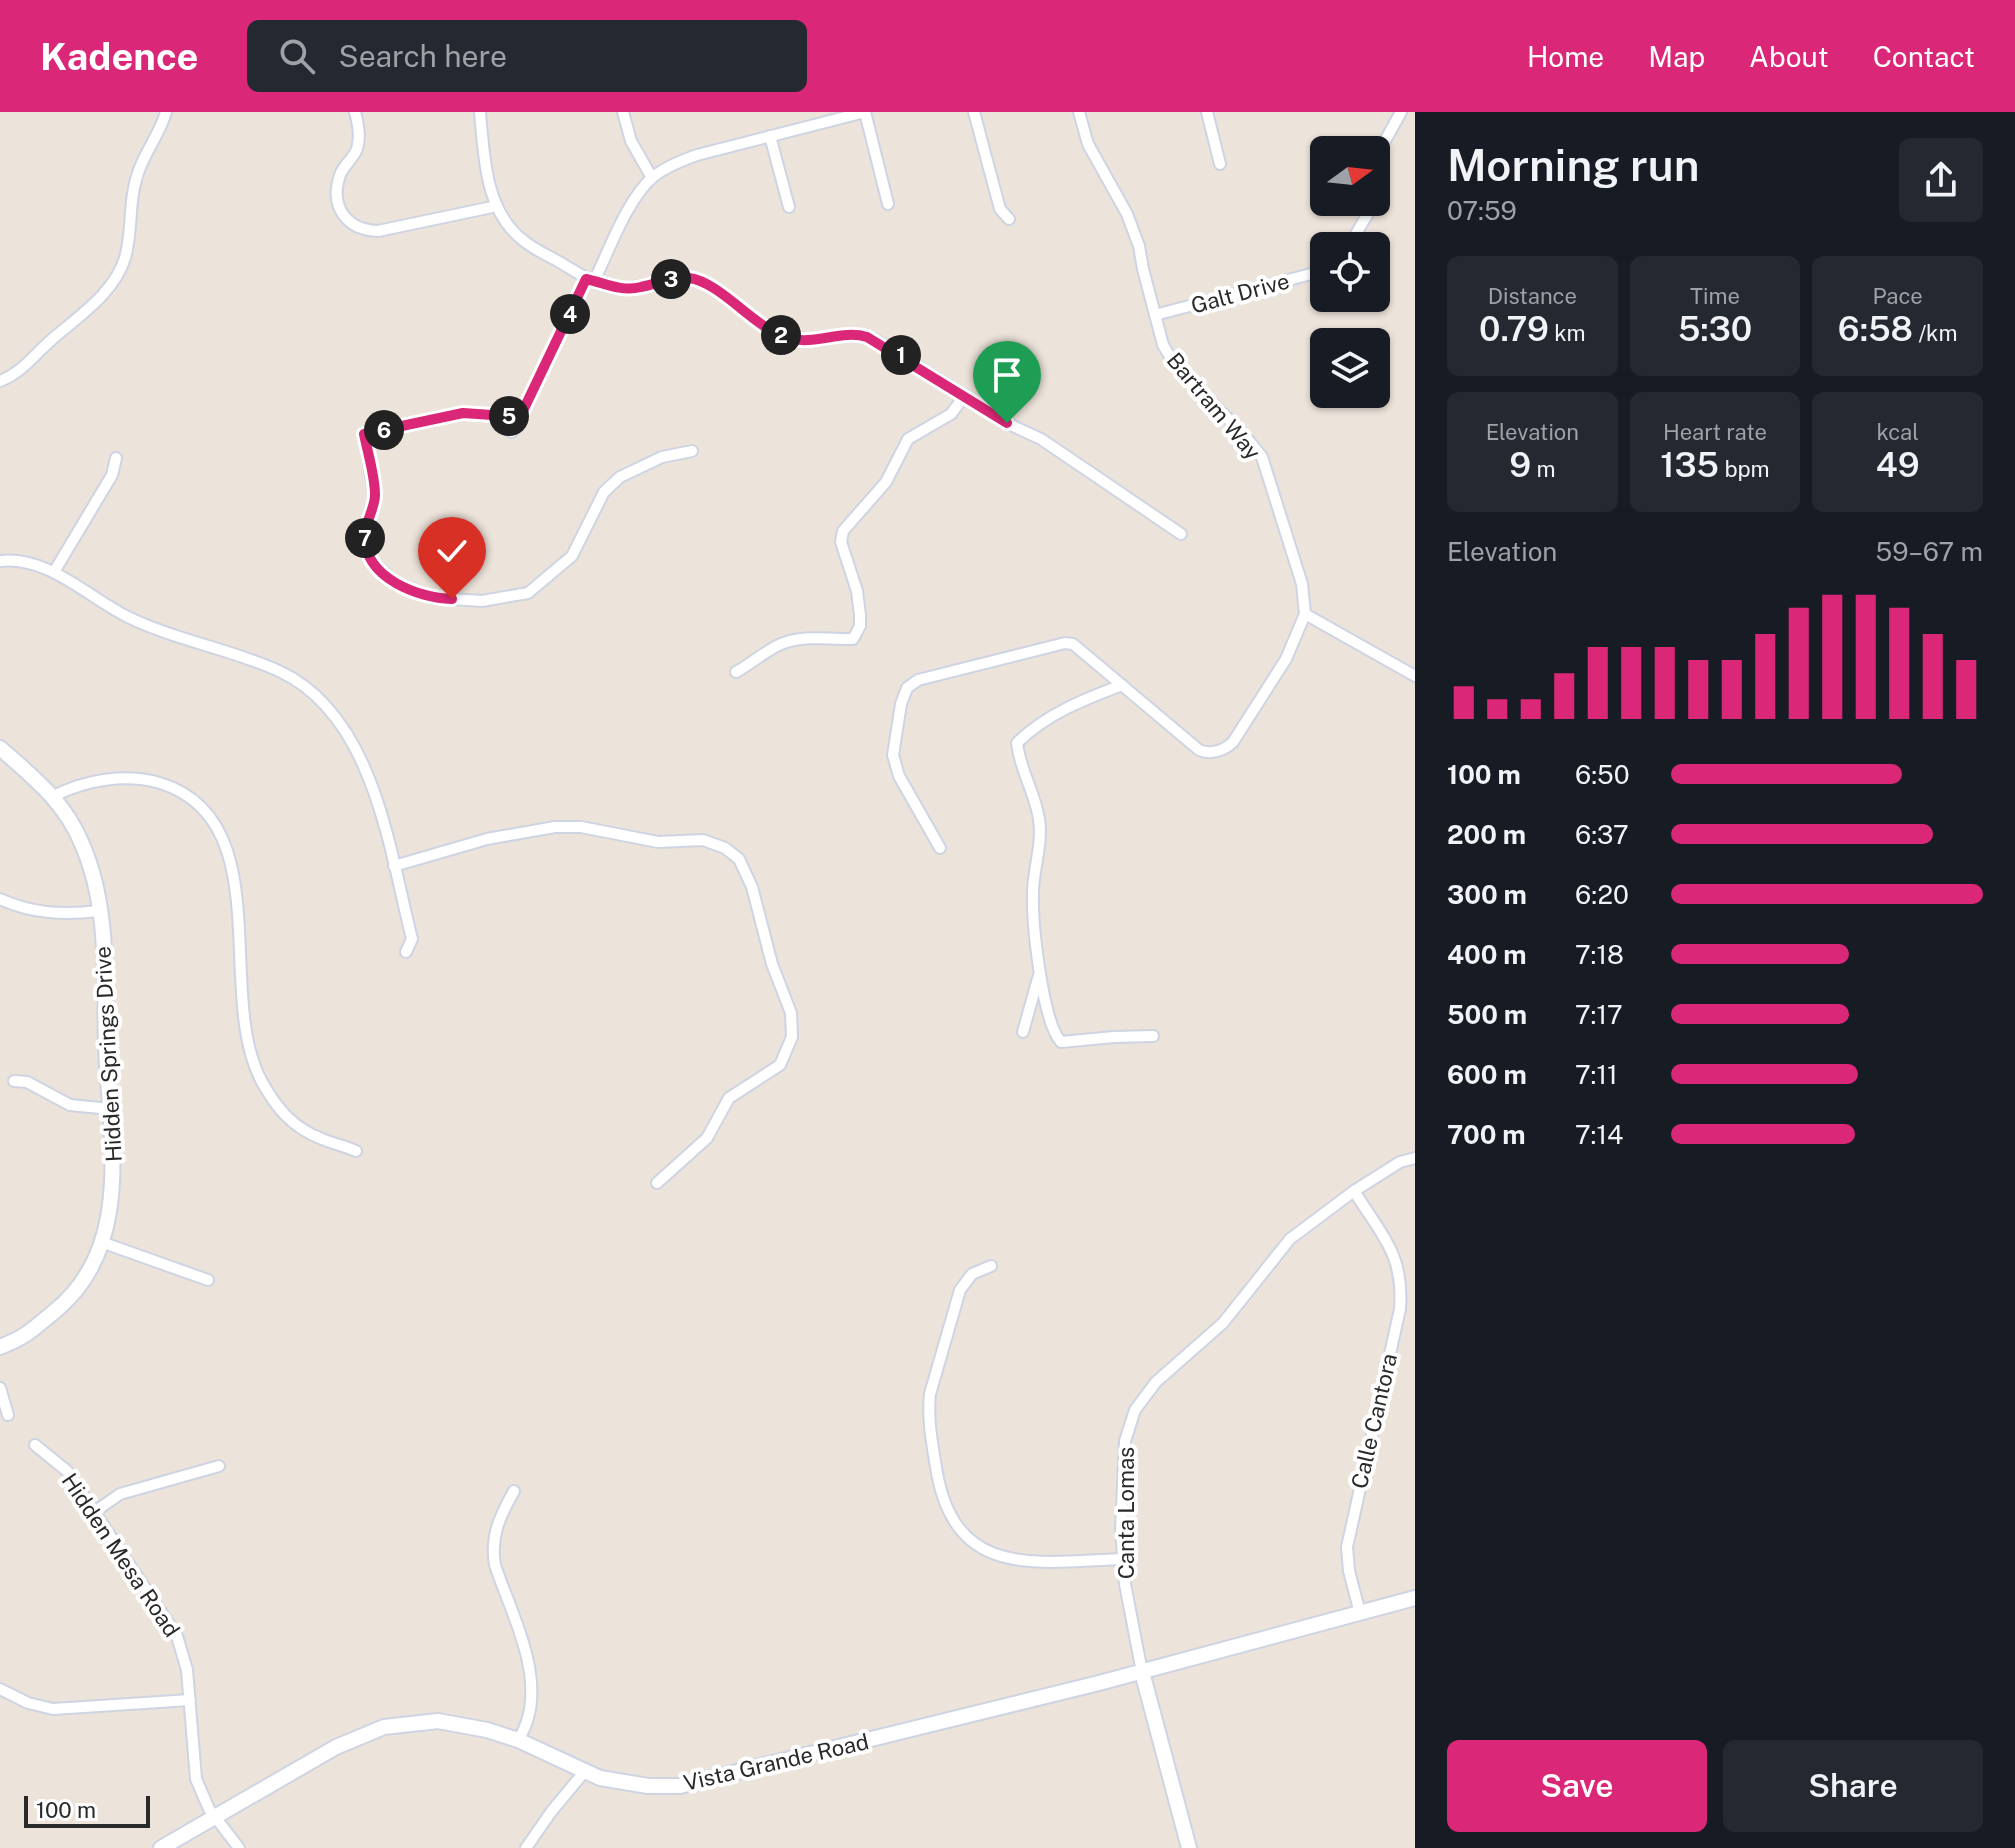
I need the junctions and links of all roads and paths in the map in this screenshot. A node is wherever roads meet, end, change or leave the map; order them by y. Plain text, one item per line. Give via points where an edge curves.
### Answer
1 (166, 112) edge
2 (355, 112) edge
3 (480, 112) edge
4 (623, 112) edge
5 (865, 112) edge
6 (974, 112) edge
7 (1079, 112) edge
8 (1207, 112) edge
9 (1401, 112) edge
10 (770, 136) junction
11 (1388, 136) edge
12 (1220, 164) dead end
13 (652, 178) junction
14 (888, 204) dead end
15 (497, 206) junction
16 (789, 207) dead end
17 (1009, 219) dead end
18 (1310, 274) edge
19 (590, 280) junction
20 (1155, 315) junction
21 (0, 381) edge
22 (965, 395) junction
23 (520, 417) junction
24 (512, 432) dead end
25 (692, 451) dead end
26 (116, 458) dead end
27 (1181, 534) dead end
28 (0, 561) edge
29 (54, 572) junction
30 (1305, 614) junction
31 (736, 672) dead end
32 (1415, 676) edge
33 (1122, 685) junction
34 (0, 748) edge
35 (54, 796) junction
36 (940, 848) dead end
37 (394, 866) junction
38 (0, 899) edge
39 (99, 911) junction
40 (406, 952) dead end
41 (1040, 969) junction
42 (1023, 1032) dead end
43 (1153, 1036) dead end
44 (14, 1081) dead end
45 (110, 1109) junction
46 (356, 1151) dead end
47 (1415, 1158) edge
48 (657, 1183) dead end
49 (1354, 1191) junction
50 (101, 1242) junction
51 (991, 1266) dead end
52 (208, 1280) dead end
53 (0, 1347) edge
54 (0, 1388) edge
55 (8, 1415) dead end
56 (35, 1445) dead end
57 (219, 1466) dead end
58 (514, 1491) dead end
59 (94, 1512) junction
60 (1122, 1559) junction
61 (1415, 1598) edge
62 (1360, 1613) junction
63 (1142, 1672) junction
64 (0, 1689) edge
65 (190, 1700) junction
66 (518, 1740) junction
67 (585, 1771) junction
68 (214, 1818) junction
69 (161, 1848) edge
70 (239, 1848) edge
71 (526, 1848) edge
72 (1189, 1848) edge

1 - 21 street via 137,175 130,239 117,276 31,362
2 - 15 street via 356,151 340,173 337,189 339,209 351,225 378,231
3 - 15 street
4 - 13 street via 631,141
5 - 10 street
5 - 14 street
6 - 17 street via 1000,209
7 - 20 street, Bartram Way via 1088,144 1139,246
8 - 12 street
9 - 11 street
10 - 13 street via 697,155
10 - 16 street
13 - 19 street
15 - 19 street via 523,241
18 - 20 street, Galt Drive
19 - 22 street via 638,288 691,278 788,338 812,342 867,337
19 - 23 street
20 - 30 street, Bartram Way via 1175,365 1262,457 1302,584
22 - 27 street via 1041,439
22 - 31 street via 951,414 908,439 886,482 843,531 841,542 860,615 853,639 791,640
23 - 24 street
23 - 25 street via 463,413 364,434 375,498 366,548 393,581 433,598 482,601 528,593 572,556 604,492 620,477 662,457
26 - 29 street via 112,475
28 - 29 street via 28,562
29 - 37 street via 150,627 280,671 315,698 363,760
30 - 32 street
30 - 33 street via 1286,659 1228,748 1199,750
33 - 36 street via 1065,643 918,680 907,688 893,755 899,776
33 - 41 street via 1083,699 1032,728 1017,743 1039,819 1033,893
34 - 35 street, Hidden Springs Drive
35 - 39 street, Hidden Springs Drive via 87,855
35 - 46 street via 91,782 146,780 186,796 211,818 233,868 243,1019 258,1075 292,1123
37 - 40 street via 412,939
37 - 48 street via 487,839 555,827 658,842 703,840 739,859 791,1013 792,1037 780,1065 729,1098 707,1138
38 - 39 street via 64,915
39 - 45 street, Hidden Springs Drive
41 - 42 street
41 - 43 street via 1054,1034 1061,1042
44 - 45 street via 27,1082 70,1105
45 - 50 street, Hidden Springs Drive via 113,1188
47 - 49 street, Canta Lomas
49 - 60 street, Canta Lomas via 1290,1239 1223,1323 1140,1400 1125,1441
49 - 62 street, Calle Cantora via 1394,1255 1401,1285 1347,1547
50 - 52 street
50 - 53 street, Hidden Springs Drive via 65,1304 26,1337
51 - 60 street via 972,1274 960,1290 930,1394 935,1461 946,1507 970,1540 997,1557 1042,1562
54 - 55 street
56 - 59 street, Hidden Mesa Road via 67,1471
57 - 59 street via 120,1494
58 - 66 street via 499,1518 493,1550 533,1680 532,1710
59 - 65 street, Hidden Mesa Road via 177,1636
60 - 63 street, Canta Lomas
61 - 62 street, Vista Grande Road
62 - 63 street, Vista Grande Road
63 - 67 street, Vista Grande Road via 680,1786 648,1786
63 - 72 street, Canta Lomas
64 - 65 street via 53,1709
65 - 68 street, Hidden Mesa Road via 194,1767
66 - 67 street, Vista Grande Road
66 - 68 street, Vista Grande Road via 438,1721 384,1727 336,1747
67 - 71 street
68 - 69 street, Vista Grande Road
68 - 70 street, Hidden Mesa Road

